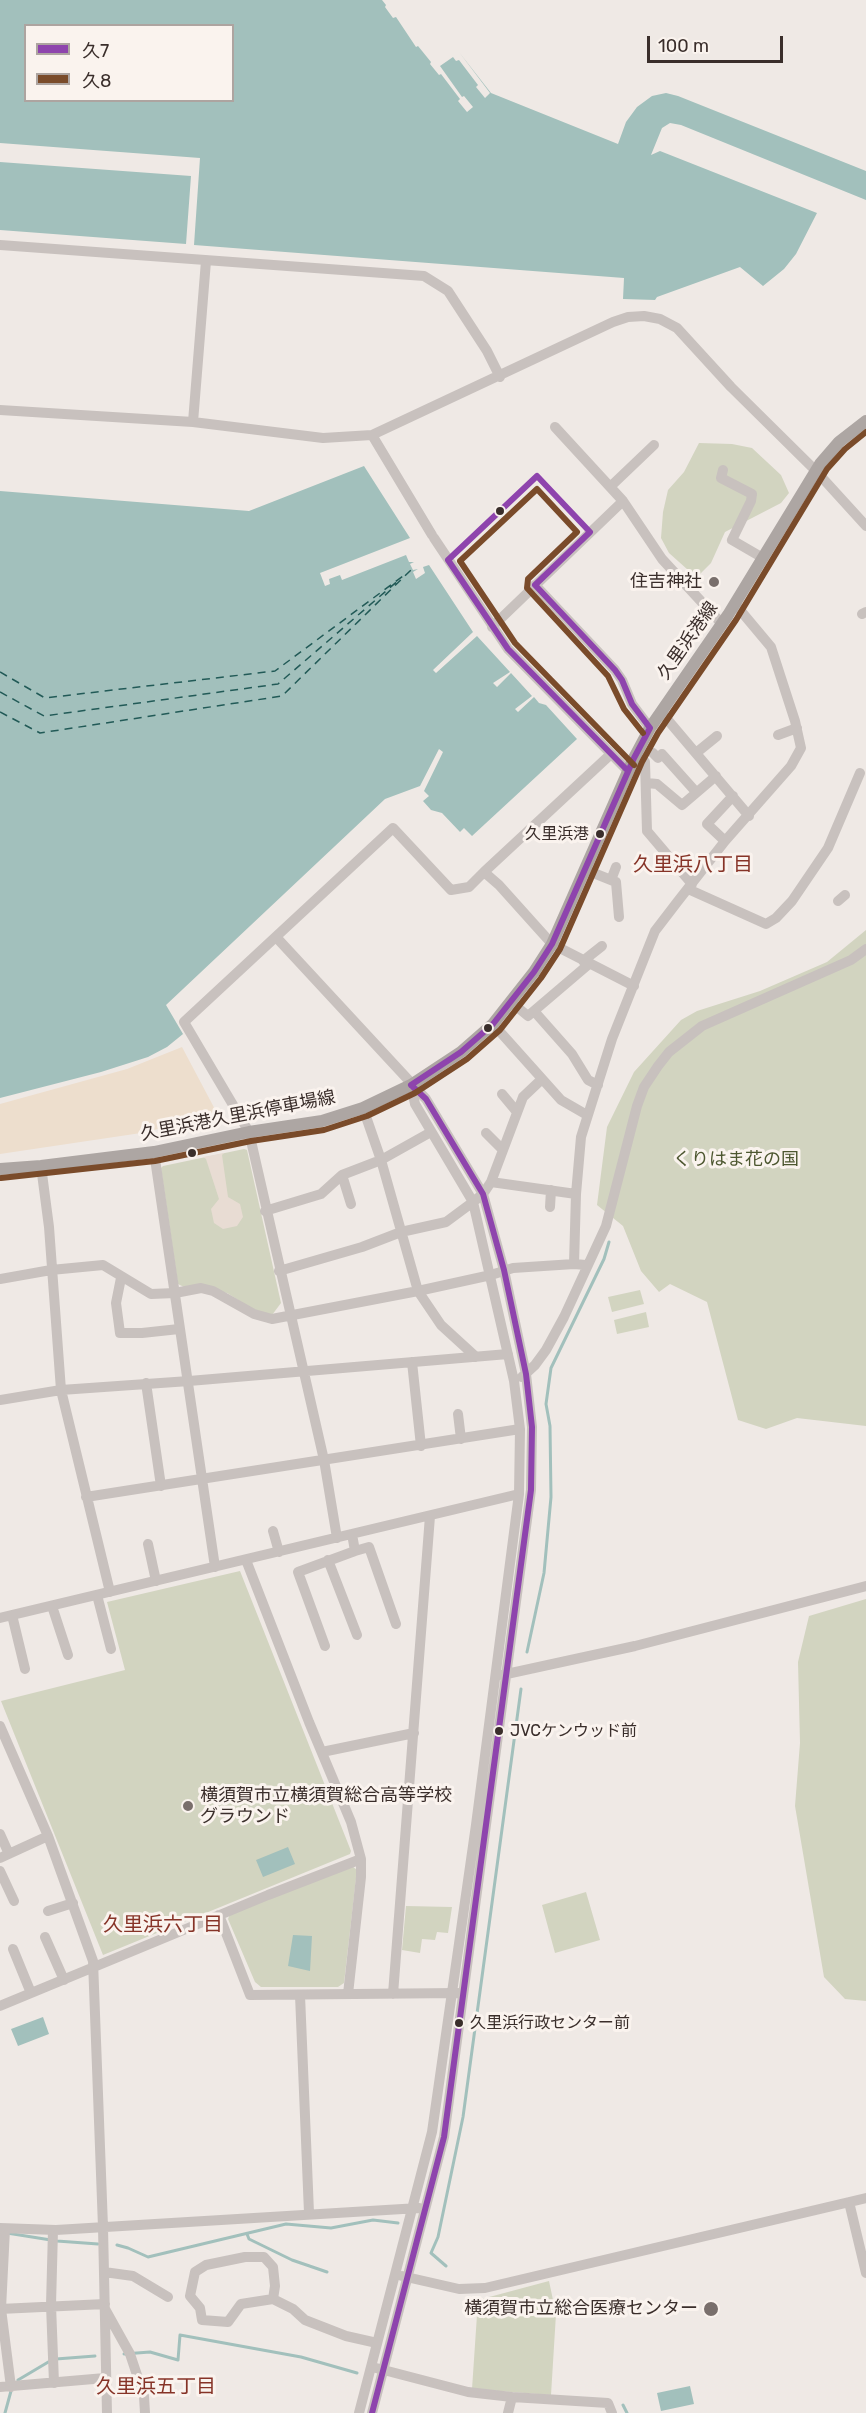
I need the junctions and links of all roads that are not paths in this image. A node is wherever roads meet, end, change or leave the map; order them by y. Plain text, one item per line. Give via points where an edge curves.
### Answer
1 (0, 245) edge
2 (206, 261) junction
3 (500, 377) junction
4 (0, 410) edge
5 (866, 421) edge
6 (193, 422) junction
7 (555, 426) dead end
8 (372, 435) junction
9 (654, 445) dead end
10 (723, 470) dead end
11 (816, 471) junction
12 (610, 487) junction
13 (623, 501) junction
14 (866, 526) edge
15 (764, 558) junction
16 (535, 585) junction
17 (735, 604) junction
18 (722, 624) junction
19 (492, 627) junction
20 (661, 712) junction
21 (650, 728) junction
22 (796, 728) junction
23 (717, 735) dead end
24 (778, 735) dead end
25 (653, 753) dead end
26 (696, 753) junction
27 (611, 754) junction
28 (634, 758) junction
29 (628, 771) junction
30 (864, 774) edge
31 (716, 776) junction
32 (647, 783) junction
33 (696, 792) junction
34 (733, 796) junction
35 (749, 816) junction
36 (725, 841) junction
37 (615, 867) dead end
38 (586, 870) junction
39 (484, 872) junction
40 (616, 882) junction
41 (690, 886) junction
42 (619, 917) dead end
43 (276, 937) junction
44 (552, 944) junction
45 (602, 945) dead end
46 (866, 950) edge
47 (586, 962) junction
48 (634, 986) junction
49 (511, 1002) junction
50 (534, 1011) junction
51 (493, 1024) junction
52 (542, 1079) junction
53 (411, 1085) junction
54 (598, 1085) junction
55 (502, 1094) dead end
56 (363, 1108) junction
57 (517, 1112) junction
58 (587, 1115) junction
59 (249, 1132) junction
60 (431, 1132) junction
61 (486, 1132) dead end
62 (503, 1150) junction
63 (154, 1152) junction
64 (381, 1160) junction
65 (41, 1166) junction
66 (0, 1169) edge
67 (342, 1175) junction
68 (491, 1182) junction
69 (551, 1190) junction
70 (483, 1194) junction
71 (576, 1194) junction
72 (473, 1202) junction
73 (351, 1203) dead end
74 (550, 1207) dead end
75 (265, 1211) junction
76 (401, 1232) junction
77 (574, 1264) junction
78 (586, 1265) junction
79 (51, 1270) junction
80 (504, 1270) junction
81 (279, 1271) junction
82 (491, 1275) junction
83 (121, 1278) junction
84 (0, 1279) edge
85 (418, 1291) junction
86 (176, 1293) junction
87 (290, 1317) junction
88 (180, 1329) junction
89 (508, 1354) junction
90 (476, 1357) junction
91 (412, 1362) junction
92 (302, 1372) junction
93 (526, 1374) junction
94 (514, 1381) junction
95 (189, 1382) junction
96 (146, 1383) junction
97 (61, 1390) junction
98 (0, 1400) edge
99 (458, 1414) dead end
100 (520, 1429) junction
101 (461, 1439) junction
102 (421, 1446) junction
103 (324, 1460) junction
104 (202, 1479) junction
105 (161, 1486) junction
106 (519, 1494) junction
107 (86, 1497) junction
108 (430, 1516) junction
109 (273, 1531) dead end
110 (352, 1534) junction
111 (337, 1538) junction
112 (148, 1545) dead end
113 (355, 1551) junction
114 (279, 1552) junction
115 (246, 1560) junction
116 (328, 1560) junction
117 (215, 1567) junction
118 (156, 1581) junction
119 (866, 1586) edge
120 (110, 1592) junction
121 (97, 1595) junction
122 (52, 1606) junction
123 (12, 1616) junction
124 (0, 1618) edge
125 (396, 1624) dead end
126 (357, 1635) dead end
127 (325, 1646) dead end
128 (111, 1649) dead end
129 (69, 1655) dead end
130 (25, 1669) dead end
131 (506, 1674) junction
132 (494, 1676) junction
133 (0, 1726) edge
134 (414, 1733) junction
135 (322, 1752) junction
136 (0, 1834) edge
137 (48, 1836) junction
138 (4, 1856) edge
139 (362, 1859) junction
140 (0, 1871) edge
141 (14, 1901) dead end
142 (73, 1903) junction
143 (48, 1911) dead end
144 (219, 1914) junction
145 (45, 1937) dead end
146 (13, 1949) dead end
147 (92, 1968) junction
148 (64, 1980) junction
149 (32, 1993) junction
150 (457, 1993) junction
151 (348, 1994) junction
152 (393, 1994) junction
153 (300, 1995) junction
154 (0, 2006) edge
155 (866, 2198) edge
156 (849, 2202) junction
157 (413, 2208) junction
158 (426, 2208) junction
159 (309, 2213) junction
160 (103, 2227) junction
161 (2, 2229) edge
162 (54, 2230) junction
163 (104, 2272) junction
164 (866, 2272) edge
165 (396, 2275) junction
166 (408, 2277) junction
167 (168, 2297) dead end
168 (273, 2298) junction
169 (51, 2305) junction
170 (105, 2307) junction
171 (1, 2309) edge
172 (377, 2343) junction
173 (370, 2366) junction
174 (382, 2369) junction
175 (105, 2378) junction
176 (54, 2383) junction
177 (5, 2387) edge
178 (512, 2397) junction
179 (107, 2413) edge
180 (145, 2413) edge
181 (359, 2413) edge
182 (372, 2413) edge
183 (507, 2413) edge
184 (612, 2413) edge

1 - 2 street
2 - 3 street via 424,276 448,291
2 - 6 street
3 - 8 street
3 - 11 street via 613,322 636,316 660,319 677,328
4 - 6 street
5 - 11 main road, 久里浜港線 via 839,442
6 - 8 street via 323,438
7 - 12 street
8 - 19 street
9 - 12 street
10 - 15 street via 721,478 752,494 732,540
11 - 14 street
11 - 15 main road, 久里浜港線
12 - 13 street
13 - 16 street
13 - 18 street via 662,559
15 - 17 main road, 久里浜港線
16 - 19 street
16 - 21 street via 615,670 632,704
17 - 18 main road, 久里浜港線
17 - 22 street via 771,647
18 - 20 main road, 久里浜港線
19 - 27 street via 508,649
20 - 21 main road, 久里浜港線
20 - 26 street
21 - 28 main road, 久里浜港線
22 - 24 street
22 - 35 street via 801,748
23 - 26 street
25 - 33 street via 658,758 662,754
26 - 31 street
27 - 29 street
27 - 39 street
28 - 29 main road, 久里浜港線
28 - 32 street via 645,762
29 - 38 main road, 久里浜港久里浜停車場線
30 - 41 street via 828,848 776,918 766,924
31 - 33 street
31 - 34 street
32 - 33 street via 657,784 682,805
32 - 41 street via 647,831
34 - 35 street
34 - 36 street via 707,824
35 - 36 street
36 - 41 street
37 - 40 street via 611,880
38 - 40 street
38 - 44 main road, 久里浜港久里浜停車場線
39 - 43 street via 469,887 452,890 393,828
39 - 44 street
40 - 42 street
41 - 48 street via 656,931
43 - 53 street
43 - 59 street via 184,1022
44 - 47 street
44 - 49 main road, 久里浜港久里浜停車場線
45 - 47 street
46 - 78 street via 702,1026 669,1052 644,1087 611,1211
47 - 48 street
47 - 50 street
48 - 54 street
49 - 50 street via 528,1016
49 - 51 main road, 久里浜港久里浜停車場線
50 - 54 street via 572,1054 588,1080
51 - 52 street
51 - 53 main road, 久里浜港久里浜停車場線 via 461,1052
52 - 57 street via 523,1097
52 - 58 street via 561,1100
53 - 56 main road, 久里浜港久里浜停車場線
53 - 60 street via 415,1104
53 - 70 street via 426,1099
54 - 58 street
55 - 57 street
56 - 59 main road, 久里浜港久里浜停車場線 via 322,1121
56 - 64 street
57 - 62 street
58 - 71 street
59 - 63 main road, 久里浜港久里浜停車場線
59 - 75 street
60 - 64 street
60 - 72 street
61 - 62 street
62 - 68 street
63 - 65 main road, 久里浜港久里浜停車場線
63 - 86 street
64 - 67 street
64 - 76 street
65 - 66 main road, 久里浜港久里浜停車場線
65 - 79 street
67 - 73 street
67 - 75 street via 321,1194
68 - 69 street
68 - 70 street
69 - 71 street
69 - 74 street
70 - 72 street
70 - 80 street
71 - 77 street
72 - 76 street via 446,1222
72 - 82 street
75 - 81 street
76 - 81 street
76 - 85 street
77 - 78 street
77 - 80 street
78 - 93 street via 546,1350
79 - 83 street via 103,1265
79 - 84 street
79 - 97 street
80 - 82 street
80 - 93 street
81 - 87 street
82 - 85 street
82 - 89 street
83 - 86 street via 151,1294
83 - 88 street via 116,1303 120,1332
85 - 87 street
85 - 90 street via 441,1325
86 - 87 street via 201,1288 266,1318
86 - 88 street
87 - 92 street
88 - 95 street
89 - 90 street
89 - 94 street
90 - 91 street
91 - 92 street
91 - 102 street
92 - 95 street
92 - 103 street
93 - 94 street
93 - 131 street via 532,1427 531,1490
94 - 100 street
95 - 96 street
95 - 104 street
96 - 97 street
96 - 105 street
97 - 98 street
97 - 107 street
99 - 101 street
100 - 101 street
100 - 106 street
101 - 102 street
102 - 103 street
103 - 104 street
103 - 111 street
104 - 105 street
104 - 117 street
105 - 107 street
106 - 108 street
106 - 132 street
107 - 120 street
108 - 110 street
108 - 134 street
109 - 114 street
110 - 111 street
110 - 113 street
111 - 114 street
112 - 118 street
113 - 116 street
113 - 125 street via 369,1547
114 - 115 street
115 - 117 street
115 - 135 street
116 - 126 street
116 - 127 street via 298,1572
117 - 118 street
118 - 120 street
119 - 131 street
120 - 121 street
121 - 122 street
121 - 128 street
122 - 123 street
122 - 129 street
123 - 124 street
123 - 130 street
131 - 132 street
131 - 150 street
132 - 150 street
133 - 137 street
134 - 135 street
134 - 152 street
135 - 139 street
136 - 138 street
137 - 138 street
137 - 142 street
139 - 144 street
139 - 151 street
140 - 141 street
142 - 143 street
142 - 147 street
144 - 147 street
144 - 153 street via 249,1995
145 - 148 street
146 - 149 street
147 - 148 street
147 - 160 street
148 - 149 street
149 - 154 street
150 - 152 street
150 - 157 street via 432,2132
150 - 158 street via 444,2137
151 - 152 street
151 - 153 street
153 - 159 street
155 - 156 street
156 - 164 street
156 - 166 street via 485,2288 459,2289
157 - 158 street
157 - 159 street
157 - 165 street
158 - 166 street
159 - 160 street
160 - 162 street
160 - 163 street
161 - 162 street
161 - 171 street
162 - 169 street
163 - 167 street via 133,2276
163 - 170 street
165 - 166 street
165 - 172 street
166 - 174 street
168 - 168 street via 241,2304 228,2322 202,2320 200,2308 190,2296 195,2272 206,2265 264,2257 273,2267
168 - 172 street via 305,2320
169 - 170 street
169 - 171 street
169 - 176 street
170 - 175 street
170 - 180 street via 130,2354 144,2396
171 - 177 street
172 - 173 street
173 - 174 street
173 - 181 street
174 - 178 street via 468,2392
174 - 182 street
175 - 176 street
175 - 179 street
176 - 177 street
178 - 183 street
178 - 184 street via 608,2403

